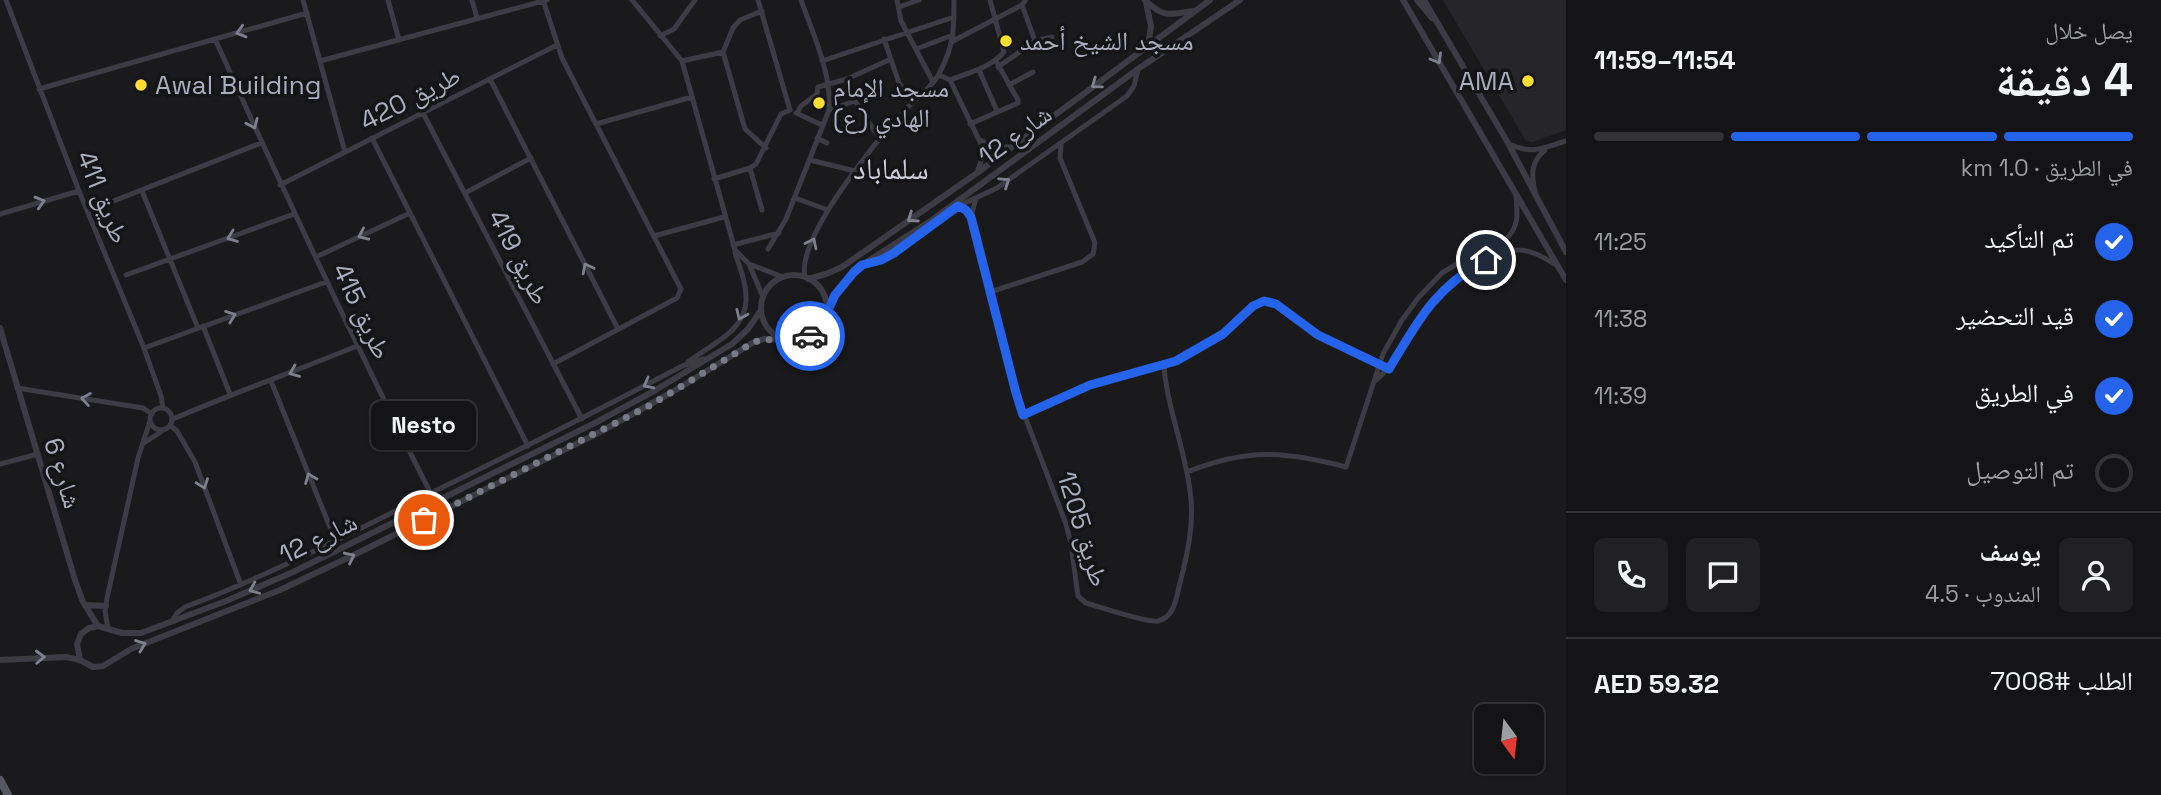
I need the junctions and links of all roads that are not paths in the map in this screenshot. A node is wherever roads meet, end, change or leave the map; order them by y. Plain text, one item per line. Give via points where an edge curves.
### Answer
1 (6, 0) edge
2 (303, 0) edge
3 (388, 0) edge
4 (471, 0) edge
5 (545, 0) edge
6 (632, 0) edge
7 (695, 0) edge
8 (758, 0) edge
9 (801, 0) edge
10 (919, 0) edge
11 (954, 0) edge
12 (990, 0) edge
13 (1145, 0) edge
14 (1210, 0) edge
15 (1239, 0) edge
16 (1403, 0) edge
17 (1417, 0) edge
18 (1424, 0) edge
19 (898, 3) edge
20 (1024, 3) edge
21 (762, 11) junction
22 (1195, 11) junction
23 (307, 13) junction
24 (954, 17) junction
25 (477, 18) junction
26 (996, 20) junction
27 (1439, 25) junction
28 (674, 29) junction
29 (906, 31) junction
30 (660, 36) junction
31 (1052, 37) dead end
32 (953, 38) junction
33 (215, 39) junction
34 (884, 39) junction
35 (399, 40) junction
36 (1035, 41) junction
37 (557, 45) junction
38 (1147, 47) junction
39 (671, 48) junction
40 (916, 49) junction
41 (723, 52) junction
42 (891, 59) junction
43 (320, 61) junction
44 (682, 61) junction
45 (822, 61) junction
46 (997, 64) junction
47 (1138, 69) junction
48 (979, 70) junction
49 (1033, 72) dead end
50 (939, 75) junction
51 (490, 79) junction
52 (847, 79) junction
53 (950, 80) junction
54 (933, 82) junction
55 (827, 84) junction
56 (1009, 85) junction
57 (39, 89) junction
58 (692, 97) junction
59 (855, 102) junction
60 (912, 102) junction
61 (790, 110) junction
62 (829, 110) junction
63 (997, 111) junction
64 (423, 113) junction
65 (797, 113) junction
66 (596, 124) junction
67 (970, 124) junction
68 (822, 125) junction
69 (978, 137) junction
70 (372, 138) junction
71 (817, 138) junction
72 (879, 138) junction
73 (1566, 141) edge
74 (261, 142) junction
75 (827, 143) dead end
76 (1061, 144) junction
77 (1508, 144) junction
78 (1551, 146) junction
79 (1011, 147) junction
80 (766, 148) junction
81 (345, 152) junction
82 (1044, 155) junction
83 (531, 158) junction
84 (810, 160) junction
85 (1061, 161) junction
86 (750, 169) junction
87 (855, 171) junction
88 (977, 173) junction
89 (714, 178) junction
90 (280, 185) junction
91 (79, 191) junction
92 (142, 191) junction
93 (1516, 192) junction
94 (465, 193) junction
95 (1535, 194) junction
96 (795, 198) junction
97 (976, 198) junction
98 (958, 206) junction
99 (762, 210) dead end
100 (828, 210) junction
101 (88, 211) junction
102 (410, 213) junction
103 (0, 214) edge
104 (294, 214) junction
105 (724, 217) junction
106 (971, 217) junction
107 (779, 233) junction
108 (654, 236) junction
109 (734, 248) junction
110 (768, 249) dead end
111 (1566, 252) edge
112 (316, 257) junction
113 (170, 259) junction
114 (749, 264) junction
115 (862, 265) junction
116 (1558, 266) junction
117 (126, 275) dead end
118 (782, 277) junction
119 (806, 278) junction
120 (1566, 280) edge
121 (326, 282) junction
122 (990, 292) junction
123 (762, 297) junction
124 (761, 310) junction
125 (826, 314) junction
126 (200, 327) junction
127 (0, 328) edge
128 (618, 329) junction
129 (781, 339) junction
130 (357, 346) junction
131 (144, 348) junction
132 (710, 358) junction
133 (553, 364) junction
134 (1379, 365) junction
135 (682, 366) junction
136 (1164, 366) junction
137 (1389, 369) junction
138 (271, 381) junction
139 (1375, 382) junction
140 (17, 388) junction
141 (230, 394) junction
142 (163, 408) junction
143 (152, 414) junction
144 (1023, 415) junction
145 (173, 419) junction
146 (582, 419) junction
147 (149, 421) junction
148 (171, 426) junction
149 (164, 431) junction
150 (142, 445) junction
151 (528, 446) junction
152 (38, 454) junction
153 (0, 464) edge
154 (1187, 472) junction
155 (430, 494) junction
156 (336, 542) junction
157 (241, 586) junction
158 (85, 605) junction
159 (106, 606) junction
160 (172, 621) junction
161 (99, 626) junction
162 (108, 629) junction
163 (0, 660) edge
164 (80, 660) junction
165 (0, 780) edge
166 (8, 795) edge

1 - 57 street, طريق 411
2 - 23 street
3 - 35 street
4 - 25 street
5 - 25 street
5 - 37 street
6 - 30 street
7 - 28 street
8 - 21 street
9 - 45 street
10 - 19 street
11 - 24 street
12 - 26 street
13 - 22 street via 1163,14
13 - 38 street via 1152,26
14 - 22 street, شارع 12
15 - 47 street, شارع 12
16 -> 93 street
17 - 27 street
18 - 27 street
19 - 29 street
20 - 26 street
20 - 36 street
21 - 41 street via 740,20
21 - 61 street
22 - 38 street, شارع 12
23 -> 33 street
23 - 43 street
24 - 29 street
24 - 32 street
25 - 35 street
26 - 32 street
26 - 46 street via 1004,51
27 - 77 street
28 - 30 street
28 - 39 street
29 - 34 street
29 - 40 street
30 - 39 street
31 - 36 street
32 - 40 street
32 - 50 street
33 - 57 street
33 -> 74 street, طريق 415
34 - 42 street
34 - 45 street
35 - 43 street
36 - 46 street
37 - 51 street, طريق 420
37 - 66 street
38 -> 79 street, شارع 12
39 - 44 street
40 - 54 street
41 - 44 street
41 - 80 street via 745,129
42 - 52 street
42 - 60 street
43 - 81 street
44 - 58 street
45 - 55 street
46 - 48 street
46 - 56 street
47 - 76 street via 1127,96
47 - 115 street, شارع 12 via 932,220
48 - 53 street
48 - 63 street
49 - 56 street
50 - 53 street
50 - 54 street
51 - 64 street, طريق 420
51 - 83 street
52 - 55 street
52 - 59 street
53 - 67 street
54 - 60 street
55 - 62 street
55 - 65 street via 818,86 817,94
56 - 63 street via 1018,103
57 - 91 street, طريق 411
58 - 66 street
58 - 89 street
59 - 62 street
59 - 72 street
60 - 72 street
61 - 65 street
61 - 80 street via 782,114
62 - 68 street
63 - 67 street
64 - 70 street, طريق 420
64 - 94 street, طريق 419
65 - 68 street
66 - 108 street
67 - 69 street
68 - 71 street
69 - 79 street via 994,147
69 - 88 street via 982,158
70 - 81 street, طريق 420
70 - 102 street
71 - 75 street
71 - 84 street
72 - 87 street
73 - 78 street
74 - 90 street, طريق 415
74 - 92 street
76 - 82 street
76 - 85 street
77 - 78 street via 1524,151
77 - 95 street
78 - 95 street via 1534,162
79 - 88 street, شارع 12
80 - 86 street
81 - 90 street, طريق 420
82 - 85 street
97 -> 82 street
83 - 94 street
128 -> 83 street
84 - 87 street
84 - 96 street
85 - 122 street via 1093,238 1093,254 1082,262
86 - 89 street
86 - 99 street
87 - 100 street
88 -> 119 street, شارع 12 via 842,267
89 - 105 street
90 - 104 street, طريق 415
91 - 101 street, طريق 411
103 -> 91 street
92 - 101 street
92 - 113 street
93 - 116 street
93 - 134 street via 1516,228 1430,284 1402,320
94 - 133 street, طريق 419
95 - 111 street
96 - 100 street
96 - 107 street
97 - 98 street
97 - 106 street, طريق 1205
98 - 106 street
98 - 115 street via 887,257
119 -> 100 street via 805,256
101 - 131 street, طريق 411
102 -> 112 street
102 - 151 street
104 - 112 street, طريق 415
104 -> 113 street
105 - 108 street
105 - 109 street
106 - 122 street, طريق 1205
107 - 109 street
107 - 110 street
108 - 128 street via 681,289 677,298
109 - 114 street
109 -> 135 street via 747,299 741,320
112 - 121 street, طريق 415
113 - 117 street
113 - 126 street
114 - 118 street
114 - 123 street
115 - 125 street, شارع 12 via 841,287
116 - 120 street
116 - 137 street via 1540,256 1512,250 1465,271 1424,311
118 - 119 street
118 - 123 street
119 - 125 street via 823,293
126 -> 121 street
121 - 130 street, طريق 415
122 - 144 street, طريق 1205
123 - 124 street
124 - 129 street via 767,327
124 - 132 street, شارع 12 via 741,337
125 - 129 street via 821,326 807,338
126 - 131 street
126 - 141 street
127 - 140 street, شارع 6
128 - 133 street
164 -> 129 street, شارع 12 via 103,666 131,649 311,576 598,433 754,342
130 -> 138 street
130 - 155 street, طريق 415
131 - 142 street, طريق 411
132 - 135 street
132 -> 160 street, شارع 12 via 593,424 302,568
133 - 146 street, طريق 419
134 - 136 street via 1264,301 1213,340
134 - 137 street
134 - 139 street
135 -> 146 street
136 - 144 street via 1090,385
136 - 154 street, طريق 1205
137 - 139 street
138 - 141 street
156 -> 138 street
139 - 154 street via 1346,467 1266,453 1214,461
143 -> 140 street via 143,408
140 - 152 street, شارع 6
141 - 145 street
142 - 143 street
142 - 145 street
143 - 147 street
144 - 154 street, طريق 1205 via 1063,514 1076,591 1086,603 1150,621 1171,613 1189,541 1192,508
145 - 148 street
146 - 151 street
147 - 149 street via 156,430
147 - 150 street
148 - 149 street
148 -> 157 street via 195,462
149 - 150 street
150 - 159 street
151 - 155 street
152 - 153 street
152 - 158 street, شارع 6
155 - 156 street
156 - 157 street
157 - 160 street via 185,607
158 - 159 street
158 - 161 street, شارع 6
159 - 162 street
160 - 162 street, شارع 12 via 135,634
161 - 162 street, شارع 12
161 - 164 street via 85,630 78,639
163 -> 164 street, شارع 12
165 - 166 main road

